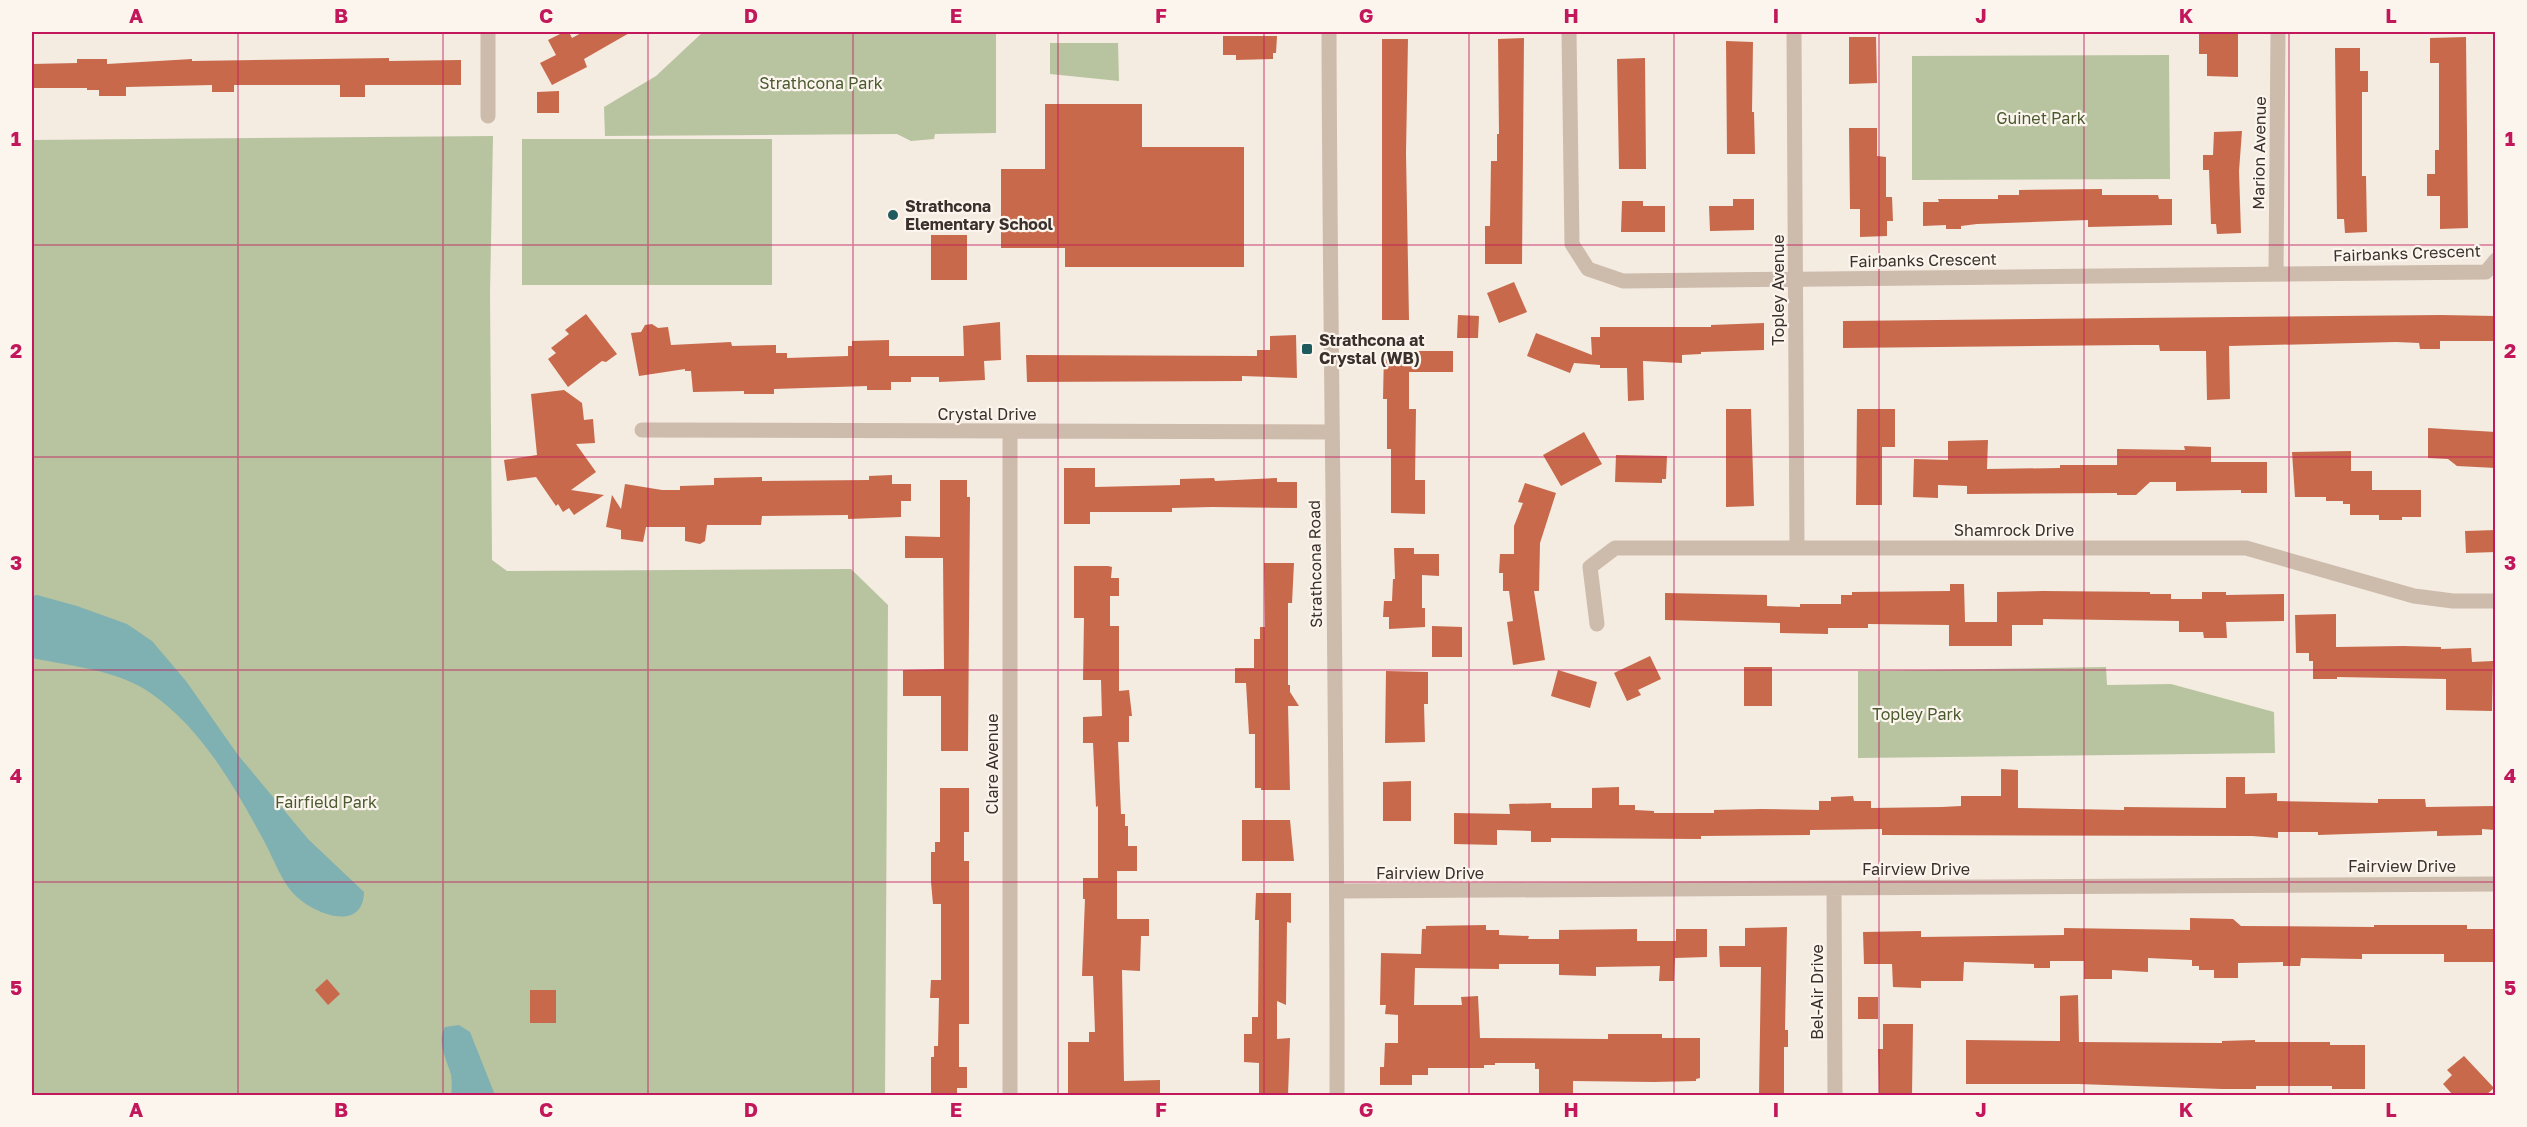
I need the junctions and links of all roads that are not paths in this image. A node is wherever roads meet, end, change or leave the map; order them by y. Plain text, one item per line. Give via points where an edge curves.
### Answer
1 (488, 32) edge
2 (1329, 32) edge
3 (1569, 32) edge
4 (1794, 32) edge
5 (2278, 32) edge
6 (488, 116) dead end
7 (2496, 260) edge
8 (2276, 274) junction
9 (1796, 279) junction
10 (642, 430) dead end
11 (1010, 432) junction
12 (1331, 432) junction
13 (1797, 548) junction
14 (2496, 602) edge
15 (1597, 624) dead end
16 (2496, 884) edge
17 (1834, 888) junction
18 (1338, 891) junction
19 (1010, 1095) edge
20 (1337, 1095) edge
21 (1835, 1095) edge

1 - 6 street
2 - 12 street, Strathcona Road
3 - 9 street, Fairbanks Crescent via 1572,244 1588,269 1623,281
4 - 9 street, Topley Avenue
5 - 8 street, Marion Avenue
7 - 8 street, Fairbanks Crescent via 2486,272
8 - 9 street, Fairbanks Crescent
9 - 13 street, Topley Avenue
10 - 11 street, Crystal Drive
11 - 12 street, Crystal Drive
11 - 19 street, Clare Avenue
12 - 18 street, Strathcona Road
13 - 14 street, Shamrock Drive via 2246,548 2414,596
13 - 15 street, Shamrock Drive via 1615,548 1590,567
16 - 17 street, Fairview Drive
17 - 18 street, Fairview Drive
17 - 21 street, Bel-Air Drive
18 - 20 street, Strathcona Road

